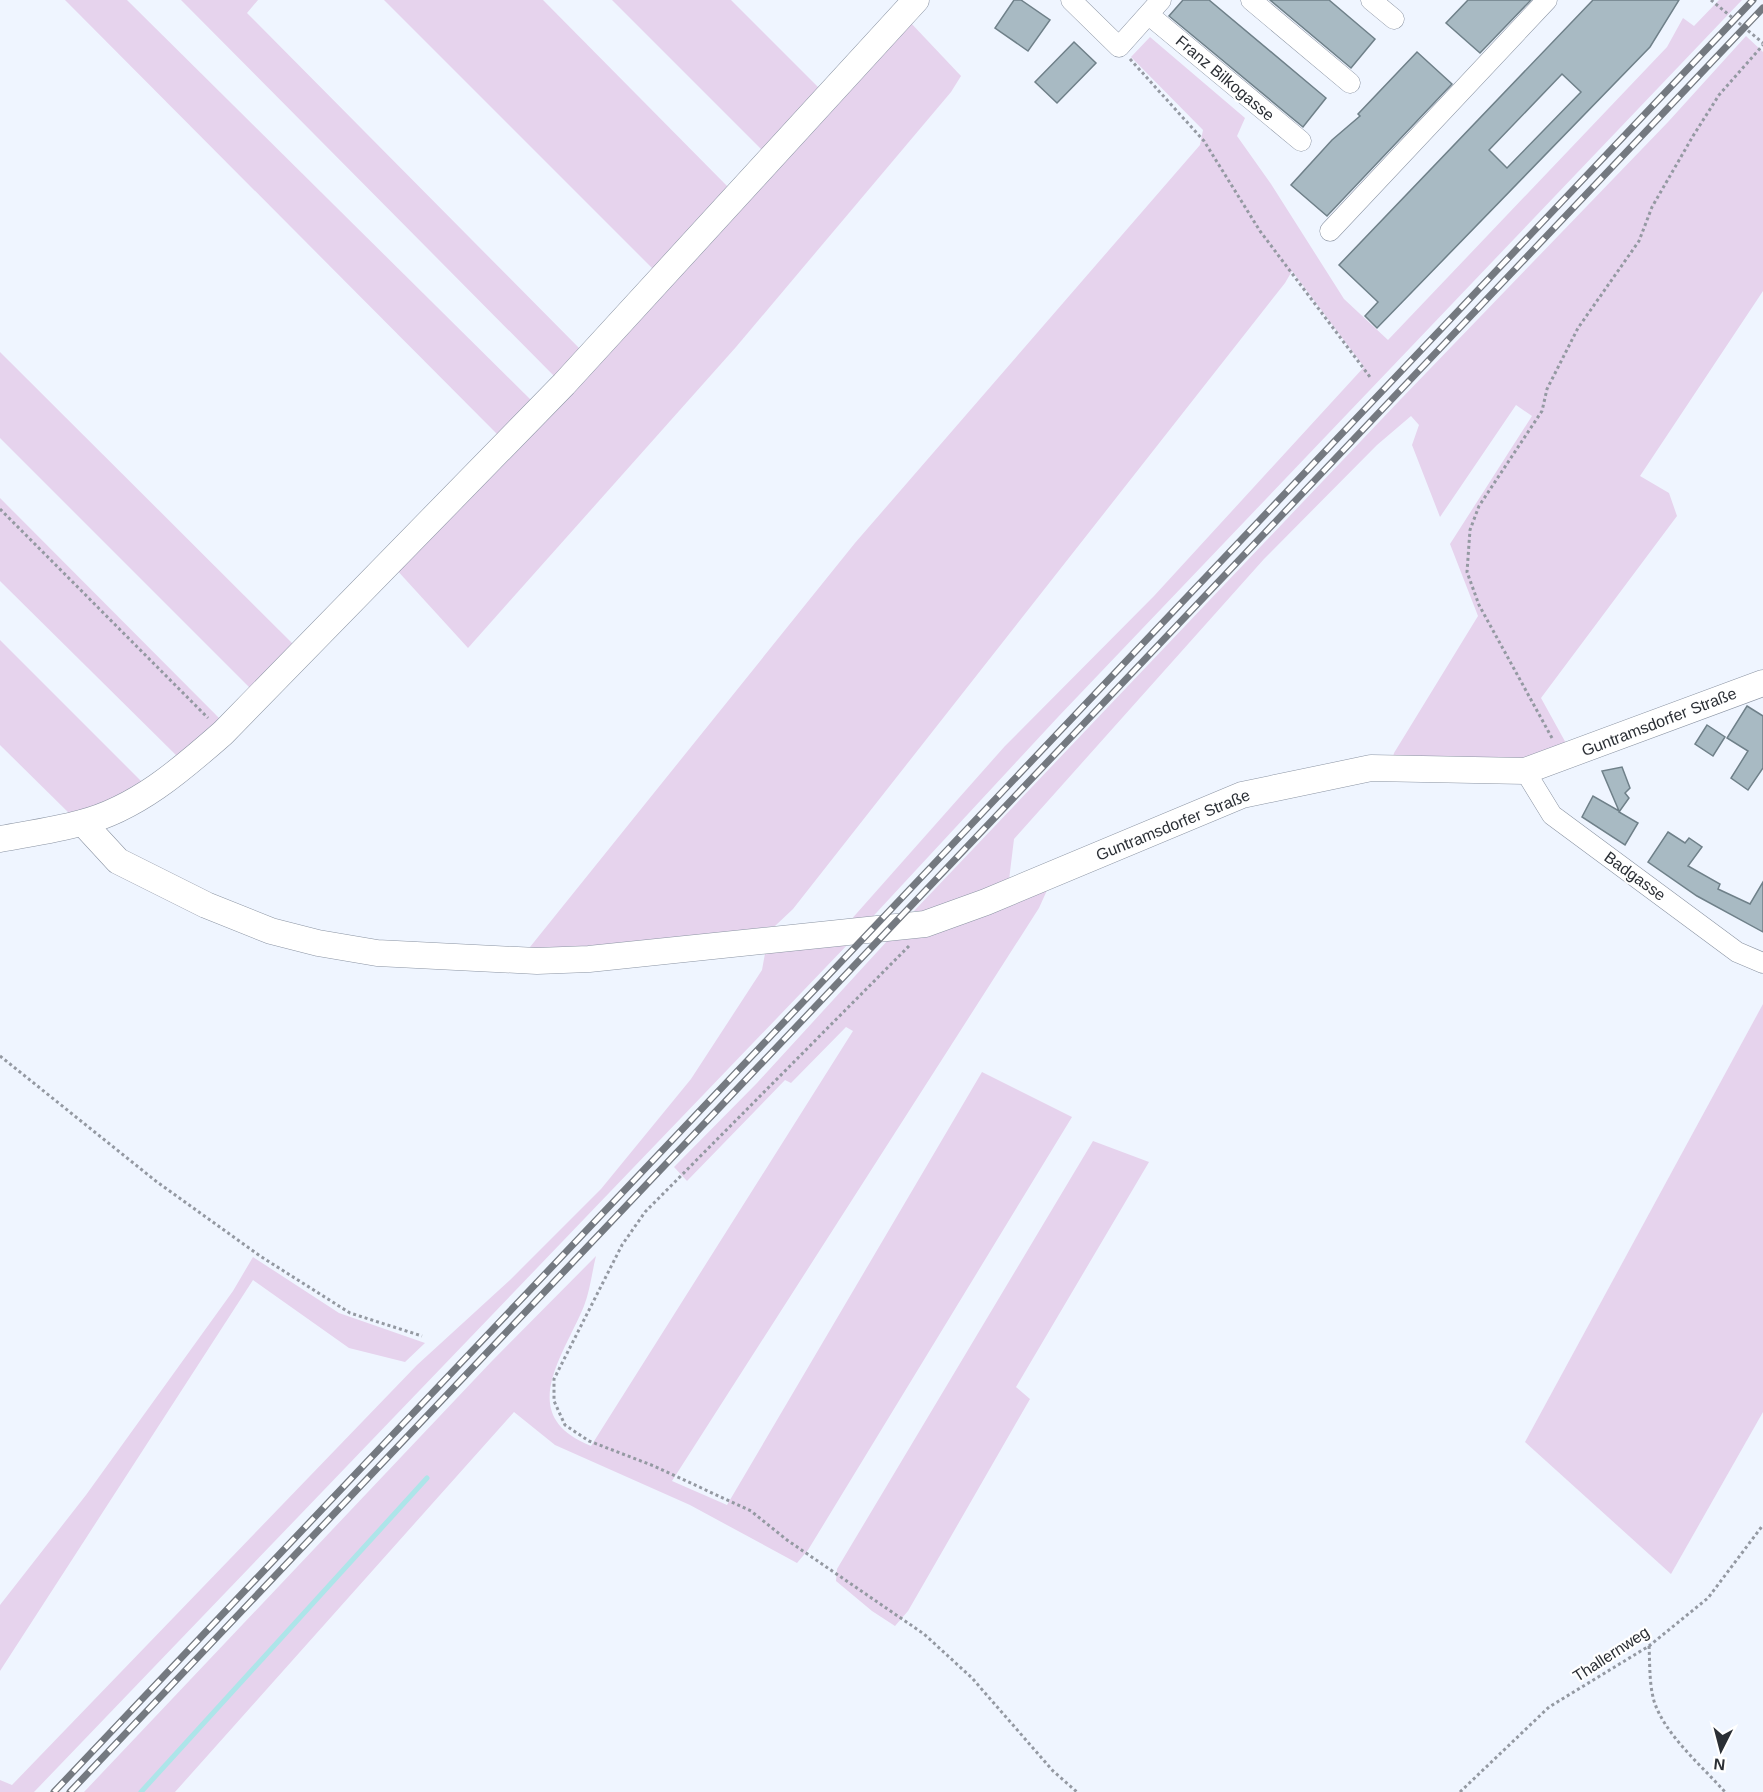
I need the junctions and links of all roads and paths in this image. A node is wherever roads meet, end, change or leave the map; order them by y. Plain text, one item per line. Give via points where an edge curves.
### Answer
1 (916, 0) edge
2 (1071, 0) edge
3 (1251, 0) edge
4 (1371, 0) edge
5 (1548, 0) edge
6 (1711, 0) edge
7 (1155, 7) edge
8 (1394, 19) dead end
9 (1763, 44) edge
10 (1119, 47) junction
11 (1350, 83) dead end
12 (1301, 141) dead end
13 (1329, 231) dead end
14 (1370, 377) dead end
15 (0, 509) edge
16 (1763, 683) edge
17 (223, 733) junction
18 (1563, 758) junction
19 (1525, 771) junction
20 (83, 823) junction
21 (0, 839) edge
22 (913, 925) junction
23 (1763, 963) edge
24 (0, 1056) edge
25 (422, 1336) dead end
26 (1763, 1525) edge
27 (1649, 1646) junction
28 (1077, 1792) edge
29 (1460, 1792) edge
30 (1725, 1792) edge

1 - 17 street via 564,384
2 - 10 street
3 - 11 street
4 - 8 street
5 - 13 street
6 - 9 path
7 - 10 street, Franz Bilkogasse
7 - 12 street, Franz Bilkogasse
9 - 18 path via 1719,95 1693,136 1652,207 1639,241 1578,328 1547,389 1542,411 1479,507 1470,530 1467,572 1479,605
10 - 14 path via 1204,141 1260,231
15 - 17 path
16 - 18 street, Guntramsdorfer Straße
17 - 20 street via 179,771 141,796
18 - 19 street, Guntramsdorfer Straße
19 - 22 street, Guntramsdorfer Straße via 1371,768 1242,795 986,902
19 - 23 street, Badgasse via 1552,815 1737,951
20 - 21 street
20 - 22 street, Guntramsdorfer Straße via 118,861 206,905 271,931 377,952 537,962
22 - 28 path via 904,953 645,1212 622,1245 554,1379 554,1401 565,1425 589,1441 751,1510 787,1540 924,1634 972,1678 1053,1771
24 - 25 path via 157,1182 260,1256 350,1313
26 - 27 path, Thallernweg via 1708,1598
27 - 29 path, Thallernweg via 1549,1707
27 - 30 path via 1655,1703 1670,1730

